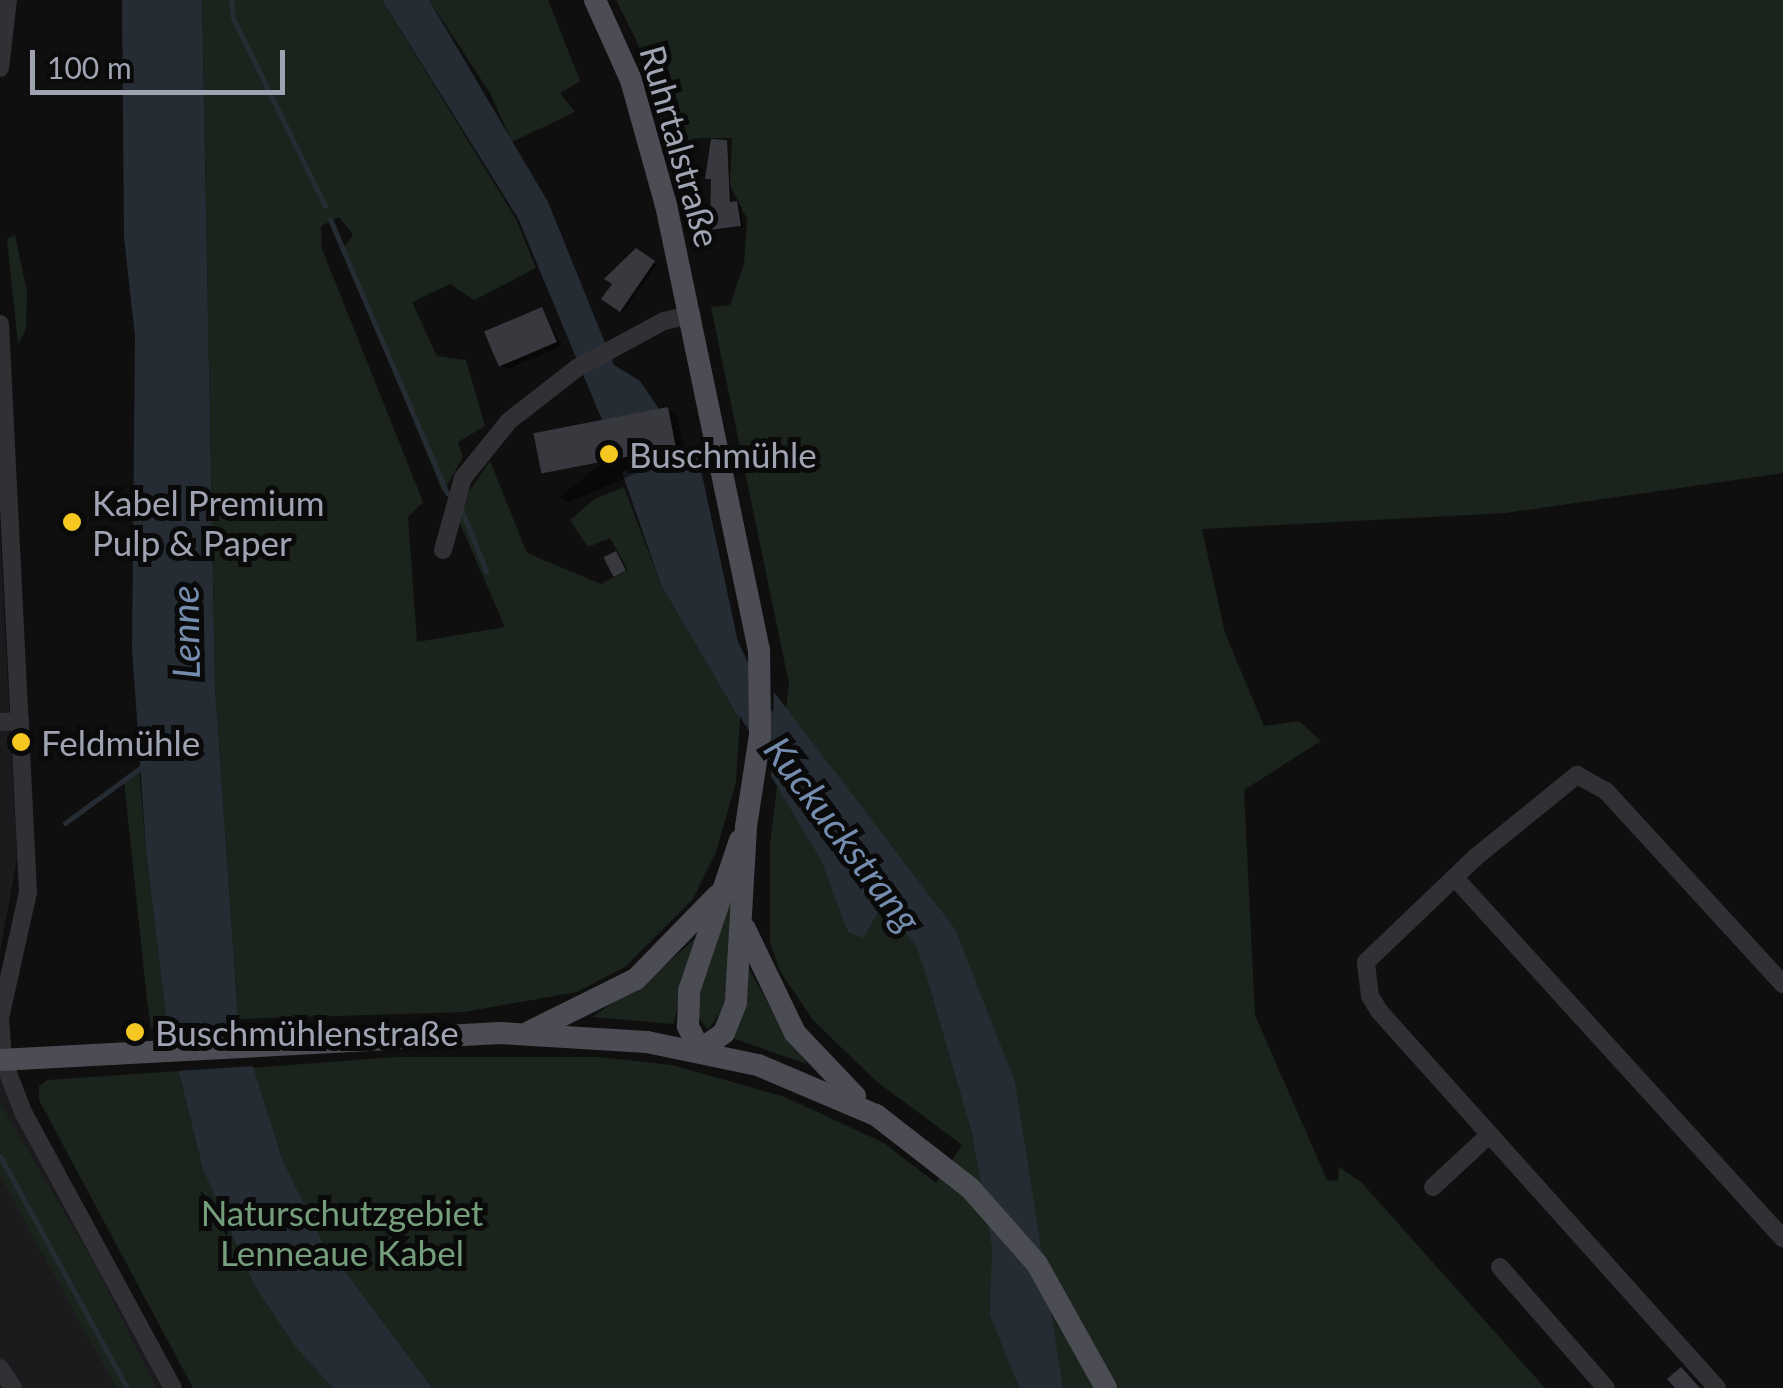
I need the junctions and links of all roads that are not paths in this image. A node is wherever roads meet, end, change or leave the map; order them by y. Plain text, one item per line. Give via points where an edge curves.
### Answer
1 (8, 0) edge
2 (595, 0) edge
3 (0, 68) edge
4 (691, 316) junction
5 (0, 324) edge
6 (443, 550) dead end
7 (20, 721) junction
8 (0, 722) edge
9 (746, 828) junction
10 (1456, 879) junction
11 (718, 896) junction
12 (742, 918) junction
13 (1783, 984) edge
14 (526, 1034) junction
15 (700, 1050) junction
16 (2, 1060) edge
17 (876, 1115) junction
18 (1489, 1135) junction
19 (1433, 1187) dead end
20 (1783, 1238) edge
21 (1500, 1267) dead end
22 (0, 1368) edge
23 (12, 1388) edge
24 (173, 1388) edge
25 (1106, 1388) edge
26 (1606, 1388) edge
27 (1716, 1388) edge

1 - 3 street
2 - 4 main road, Ruhrtalstraße via 648,134
4 - 6 street via 664,321 577,368 486,445 456,493
4 - 9 main road, Ruhrtalstraße via 759,650
5 - 7 street
7 - 8 street
7 - 16 street via 28,892 0,1018
9 - 11 main road, Ruhrtalstraße
9 - 12 main road, Ruhrtalstraße
10 - 13 street via 1566,780 1588,777
10 - 18 street via 1374,949 1366,982 1379,1011
10 - 20 street
11 - 14 main road via 636,980
11 - 15 main road, Ruhrtalstraße via 687,1004 688,1026
12 - 15 main road, Ruhrtalstraße via 734,1014 724,1033
12 - 17 main road via 770,992 795,1033
14 - 15 main road
14 - 16 main road
15 - 17 main road via 805,1082
16 - 24 street via 23,1112
17 - 25 main road via 970,1188 1065,1306
18 - 19 street
18 - 27 street
21 - 26 street
22 - 23 street

